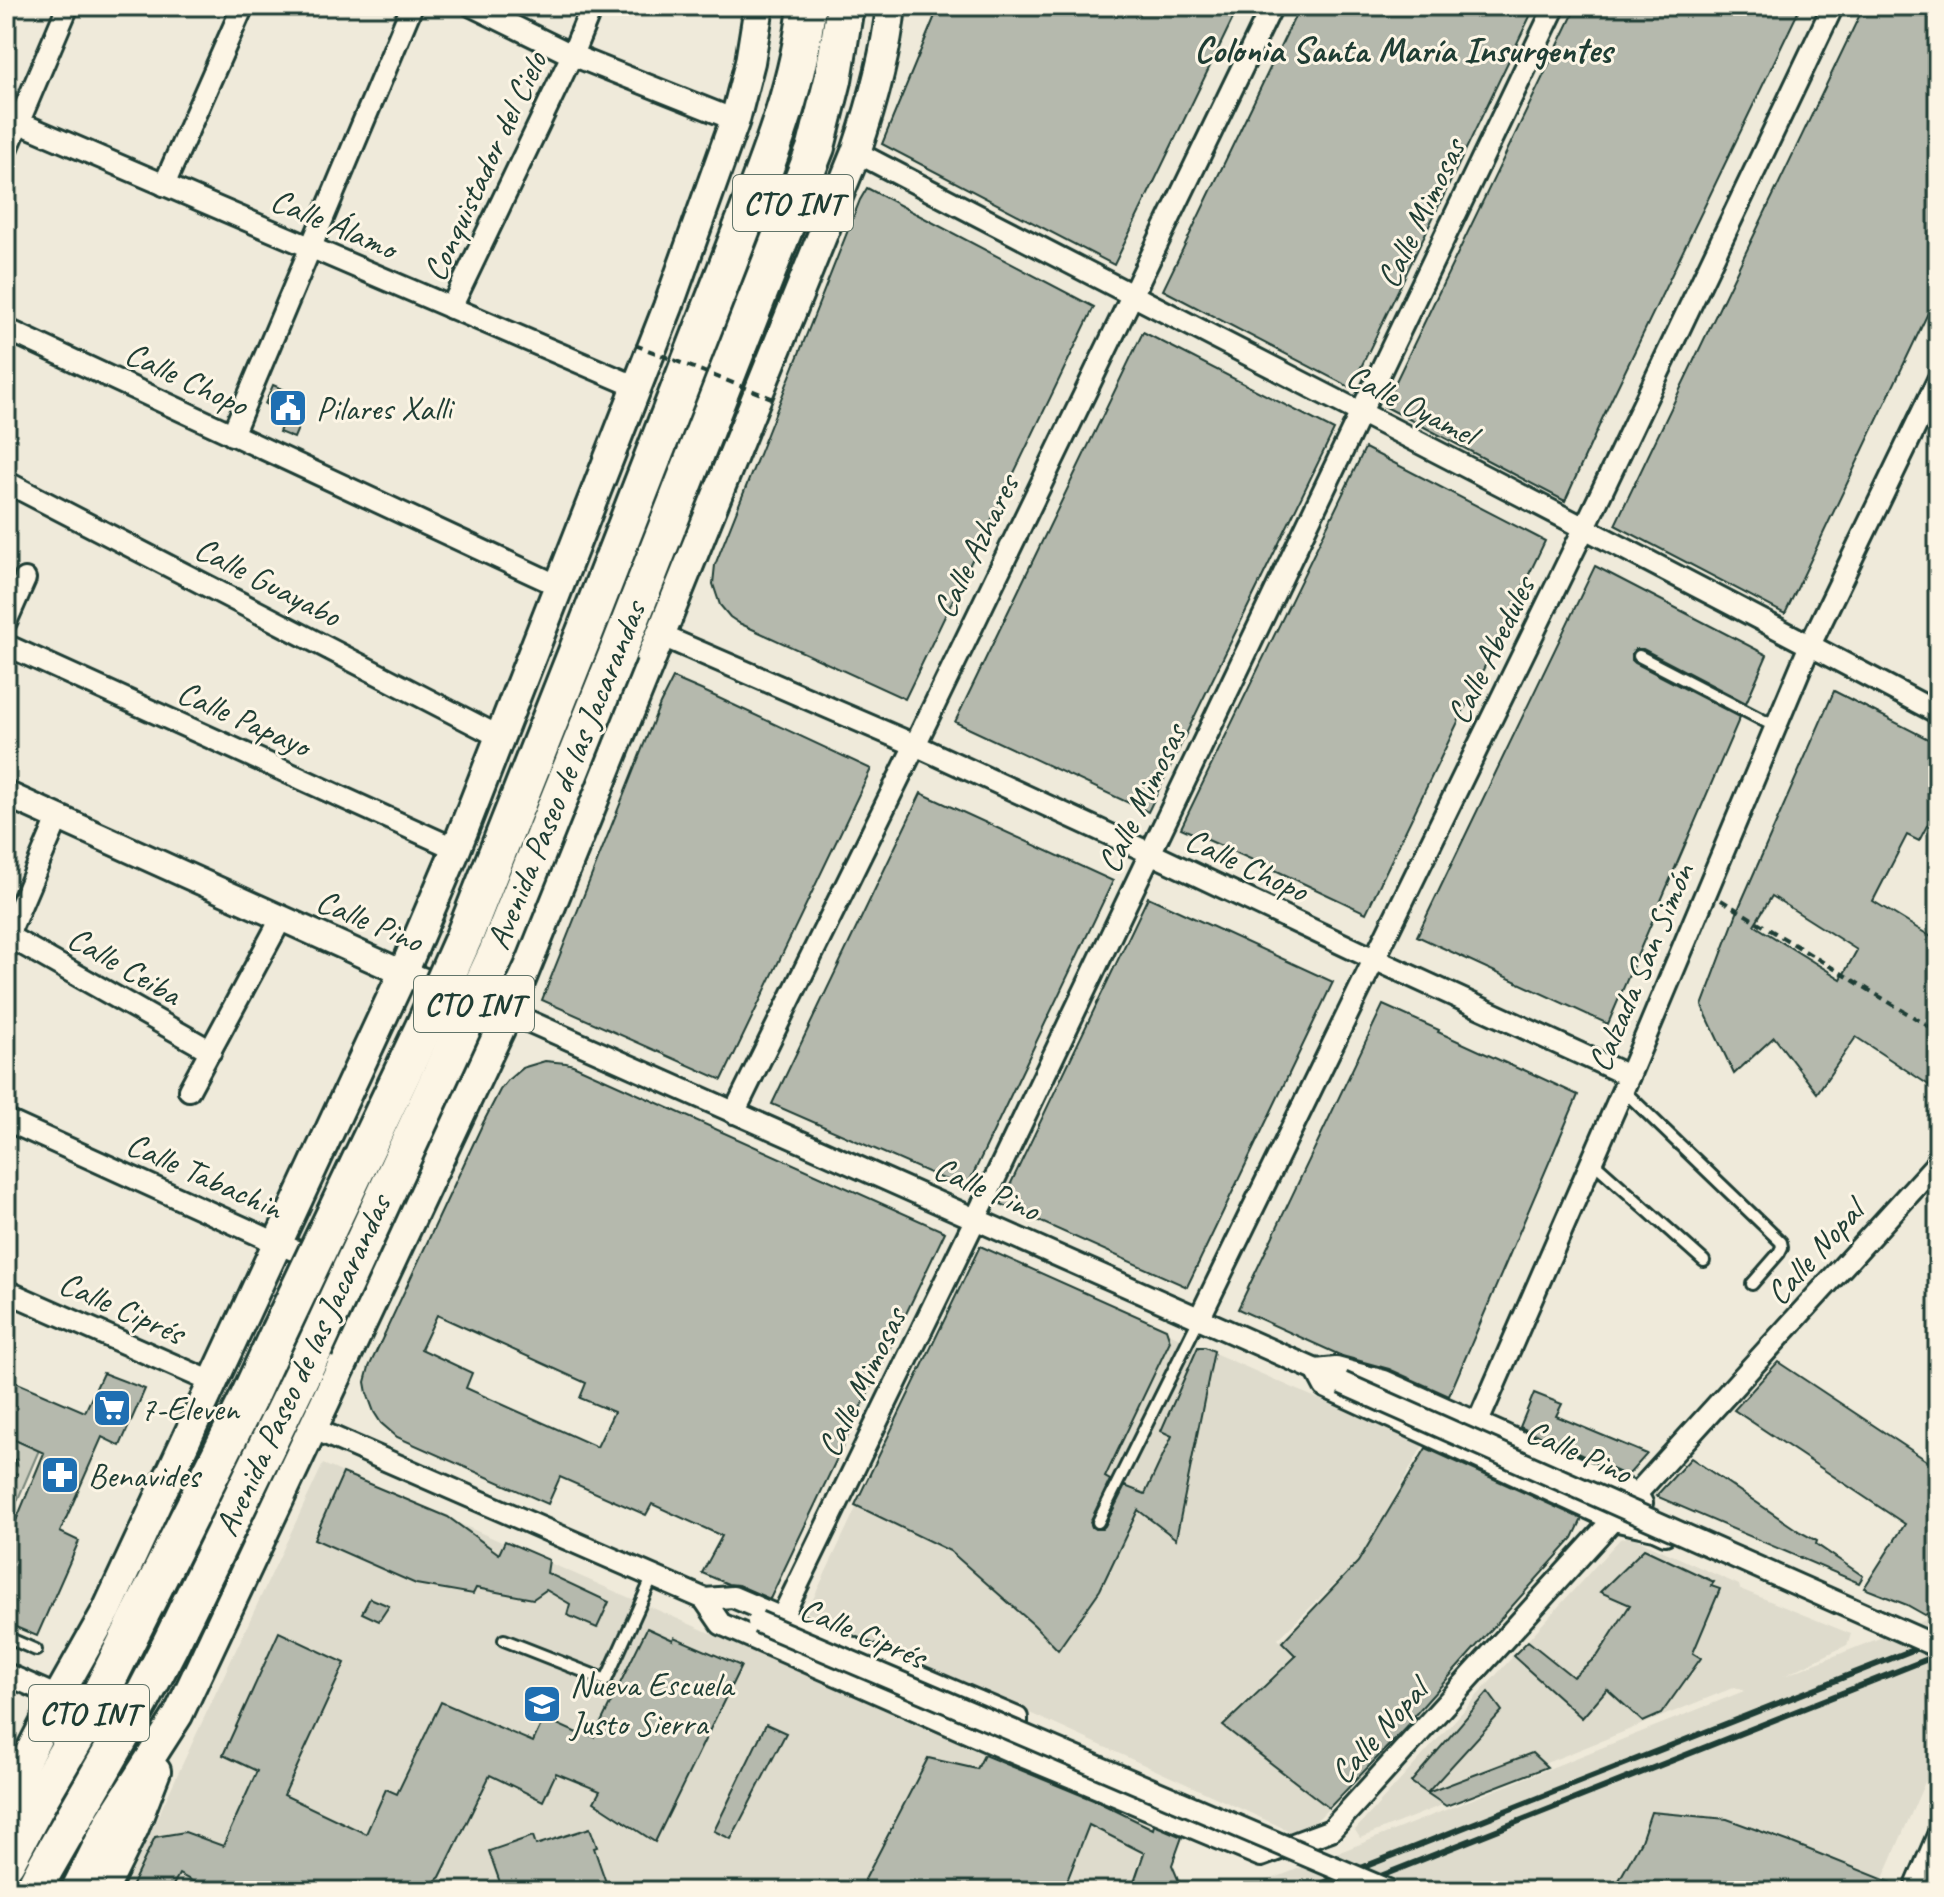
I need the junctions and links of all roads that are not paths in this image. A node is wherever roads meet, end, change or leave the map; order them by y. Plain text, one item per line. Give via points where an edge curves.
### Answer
1 (68, 6) edge
2 (243, 6) edge
3 (412, 6) edge
4 (472, 6) edge
5 (592, 6) edge
6 (759, 6) edge
7 (807, 6) edge
8 (845, 6) edge
9 (1272, 6) edge
10 (1555, 6) edge
11 (1833, 6) edge
12 (892, 9) edge
13 (572, 55) junction
14 (12, 120) edge
15 (735, 120) junction
16 (6, 152) edge
17 (856, 152) junction
18 (164, 185) junction
19 (310, 248) junction
20 (1131, 296) junction
21 (451, 308) junction
22 (6, 329) edge
23 (1938, 380) edge
24 (637, 387) junction
25 (1360, 413) junction
26 (232, 435) junction
27 (6, 482) edge
28 (1584, 529) junction
29 (25, 579) dead end
30 (559, 586) junction
31 (6, 622) edge
32 (660, 635) junction
33 (6, 645) edge
34 (1810, 645) junction
35 (1639, 656) dead end
36 (1938, 713) edge
37 (1776, 727) junction
38 (500, 737) junction
39 (915, 745) junction
40 (607, 769) junction
41 (6, 794) edge
42 (58, 818) junction
43 (456, 849) junction
44 (1150, 853) junction
45 (281, 919) junction
46 (7, 938) edge
47 (1374, 959) junction
48 (403, 973) junction
49 (508, 1012) junction
50 (211, 1051) junction
51 (1626, 1083) junction
52 (189, 1090) dead end
53 (339, 1108) junction
54 (734, 1113) junction
55 (6, 1120) edge
56 (442, 1152) junction
57 (1592, 1161) junction
58 (1938, 1162) edge
59 (975, 1220) junction
60 (277, 1243) junction
61 (1704, 1261) dead end
62 (1752, 1284) dead end
63 (379, 1287) junction
64 (6, 1291) edge
65 (1199, 1319) junction
66 (1316, 1370) junction
67 (212, 1382) junction
68 (1478, 1422) junction
69 (312, 1428) junction
70 (1637, 1494) junction
71 (1614, 1520) junction
72 (1098, 1522) dead end
73 (1654, 1529) junction
74 (653, 1576) junction
75 (704, 1599) junction
76 (782, 1617) junction
77 (1869, 1626) dead end
78 (6, 1637) edge
79 (504, 1640) dead end
80 (1938, 1647) edge
81 (36, 1650) dead end
82 (6, 1674) edge
83 (58, 1697) junction
84 (178, 1715) junction
85 (1017, 1754) junction
86 (6, 1799) edge
87 (1938, 1835) edge
88 (6, 1862) edge
89 (33, 1891) edge
90 (75, 1891) edge
91 (103, 1891) edge
92 (1390, 1891) edge
93 (1914, 1891) edge

1 - 14 street
2 - 18 street
3 - 19 street
4 - 13 street
5 - 13 street, Conquistador del Cielo
6 - 15 main road, CTO INT
7 - 88 highway, CTO INT, bridge via 776,137 464,937 135,1627
8 - 89 highway, CTO INT, bridge via 816,147 497,953 314,1349 153,1678
9 - 20 street, Calle Azhares
10 - 25 street, Calle Mimosas
11 - 28 street, Calle Abedules
12 - 17 main road, Avenida Paseo de las Jacarandas / CTO INT
13 - 15 street
13 - 21 street, Conquistador del Cielo
14 - 16 street
14 - 18 street, Calle Álamo
15 - 24 main road, CTO INT
17 - 20 street, Calle Oyamel
17 - 32 main road, Avenida Paseo de las Jacarandas / CTO INT
18 - 19 street, Calle Álamo
19 - 21 street, Calle Álamo
19 - 26 street
20 - 25 street, Calle Oyamel
20 - 39 street, Calle Azhares
21 - 24 street, Calle Álamo
22 - 26 street, Calle Chopo
23 - 34 street, Calzada San Simón
24 - 30 main road, CTO INT
25 - 28 street, Calle Oyamel
25 - 44 street, Calle Mimosas
26 - 30 street, Calle Chopo
27 - 38 street, Calle Guayabo
28 - 34 street, Calle Oyamel
28 - 47 street, Calle Abedules
29 - 31 street
30 - 38 main road, CTO INT
32 - 39 street, Calle Chopo
32 - 40 main road, Avenida Paseo de las Jacarandas / CTO INT
33 - 43 street, Calle Papayo
34 - 36 street, Calle Oyamel
34 - 37 street, Calzada San Simón
35 - 37 lane
37 - 51 street, Calzada San Simón
38 - 40 main road via 548,769 590,776
38 - 43 main road, CTO INT
39 - 44 street, Calle Chopo
39 - 54 street, Calle Azhares
40 - 49 main road, Avenida Paseo de las Jacarandas / CTO INT
41 - 42 street, Calle Pino
42 - 45 street, Calle Pino
42 - 46 street
43 - 48 main road, CTO INT
44 - 47 street, Calle Chopo
44 - 59 street, Calle Mimosas
45 - 48 street, Calle Pino
45 - 50 street
46 - 50 street, Calle Ceiba
47 - 51 street, Calle Chopo
47 - 65 street, Calle Abedules
48 - 49 street, Calle Pino
48 - 53 main road, CTO INT
49 - 54 street, Calle Pino
49 - 56 main road, Avenida Paseo de las Jacarandas / CTO INT
50 - 52 street
51 - 57 street, Calzada San Simón
51 - 62 lane via 1781,1242 1779,1253
53 - 56 main road via 372,1099 403,1105 428,1124
53 - 60 main road, CTO INT
54 - 59 street, Calle Pino
55 - 60 street, Calle Tabachin
56 - 63 main road, Avenida Paseo de las Jacarandas / CTO INT
57 - 61 lane
57 - 68 street, Calzada San Simón
58 - 70 street, Calle Nopal
59 - 65 street, Calle Pino
59 - 76 street, Calle Mimosas
60 - 63 street, Calle Tabachin
60 - 67 main road, CTO INT
63 - 69 main road, Avenida Paseo de las Jacarandas / CTO INT
64 - 67 street, Calle Ciprés
65 - 66 street, Calle Pino
65 - 72 lane
66 - 68 street via 1336,1368 1384,1381
66 - 71 street via 1325,1387
66 - 80 street, Calle Pino, bridge
67 - 83 main road, CTO INT via 107,1610
68 - 70 street
69 - 74 street, Calle Ciprés
69 - 84 main road, Avenida Paseo de las Jacarandas / CTO INT
70 - 71 street, Calle Nopal
70 - 73 street
71 - 73 street
71 - 85 street, Calle Nopal via 1331,1830 1261,1856
73 - 77 street
74 - 75 street, Calle Ciprés
74 - 79 lane via 606,1680
75 - 76 street via 733,1597
75 - 85 street, Calle Nopal via 721,1624
75 - 92 street, Calle Ciprés, bridge
76 - 85 street via 1017,1718
78 - 81 lane
82 - 83 street
83 - 86 main road, CTO INT
84 - 90 main road, Avenida Paseo de las Jacarandas / CTO INT via 110,1821
84 - 91 main road
87 - 93 street

